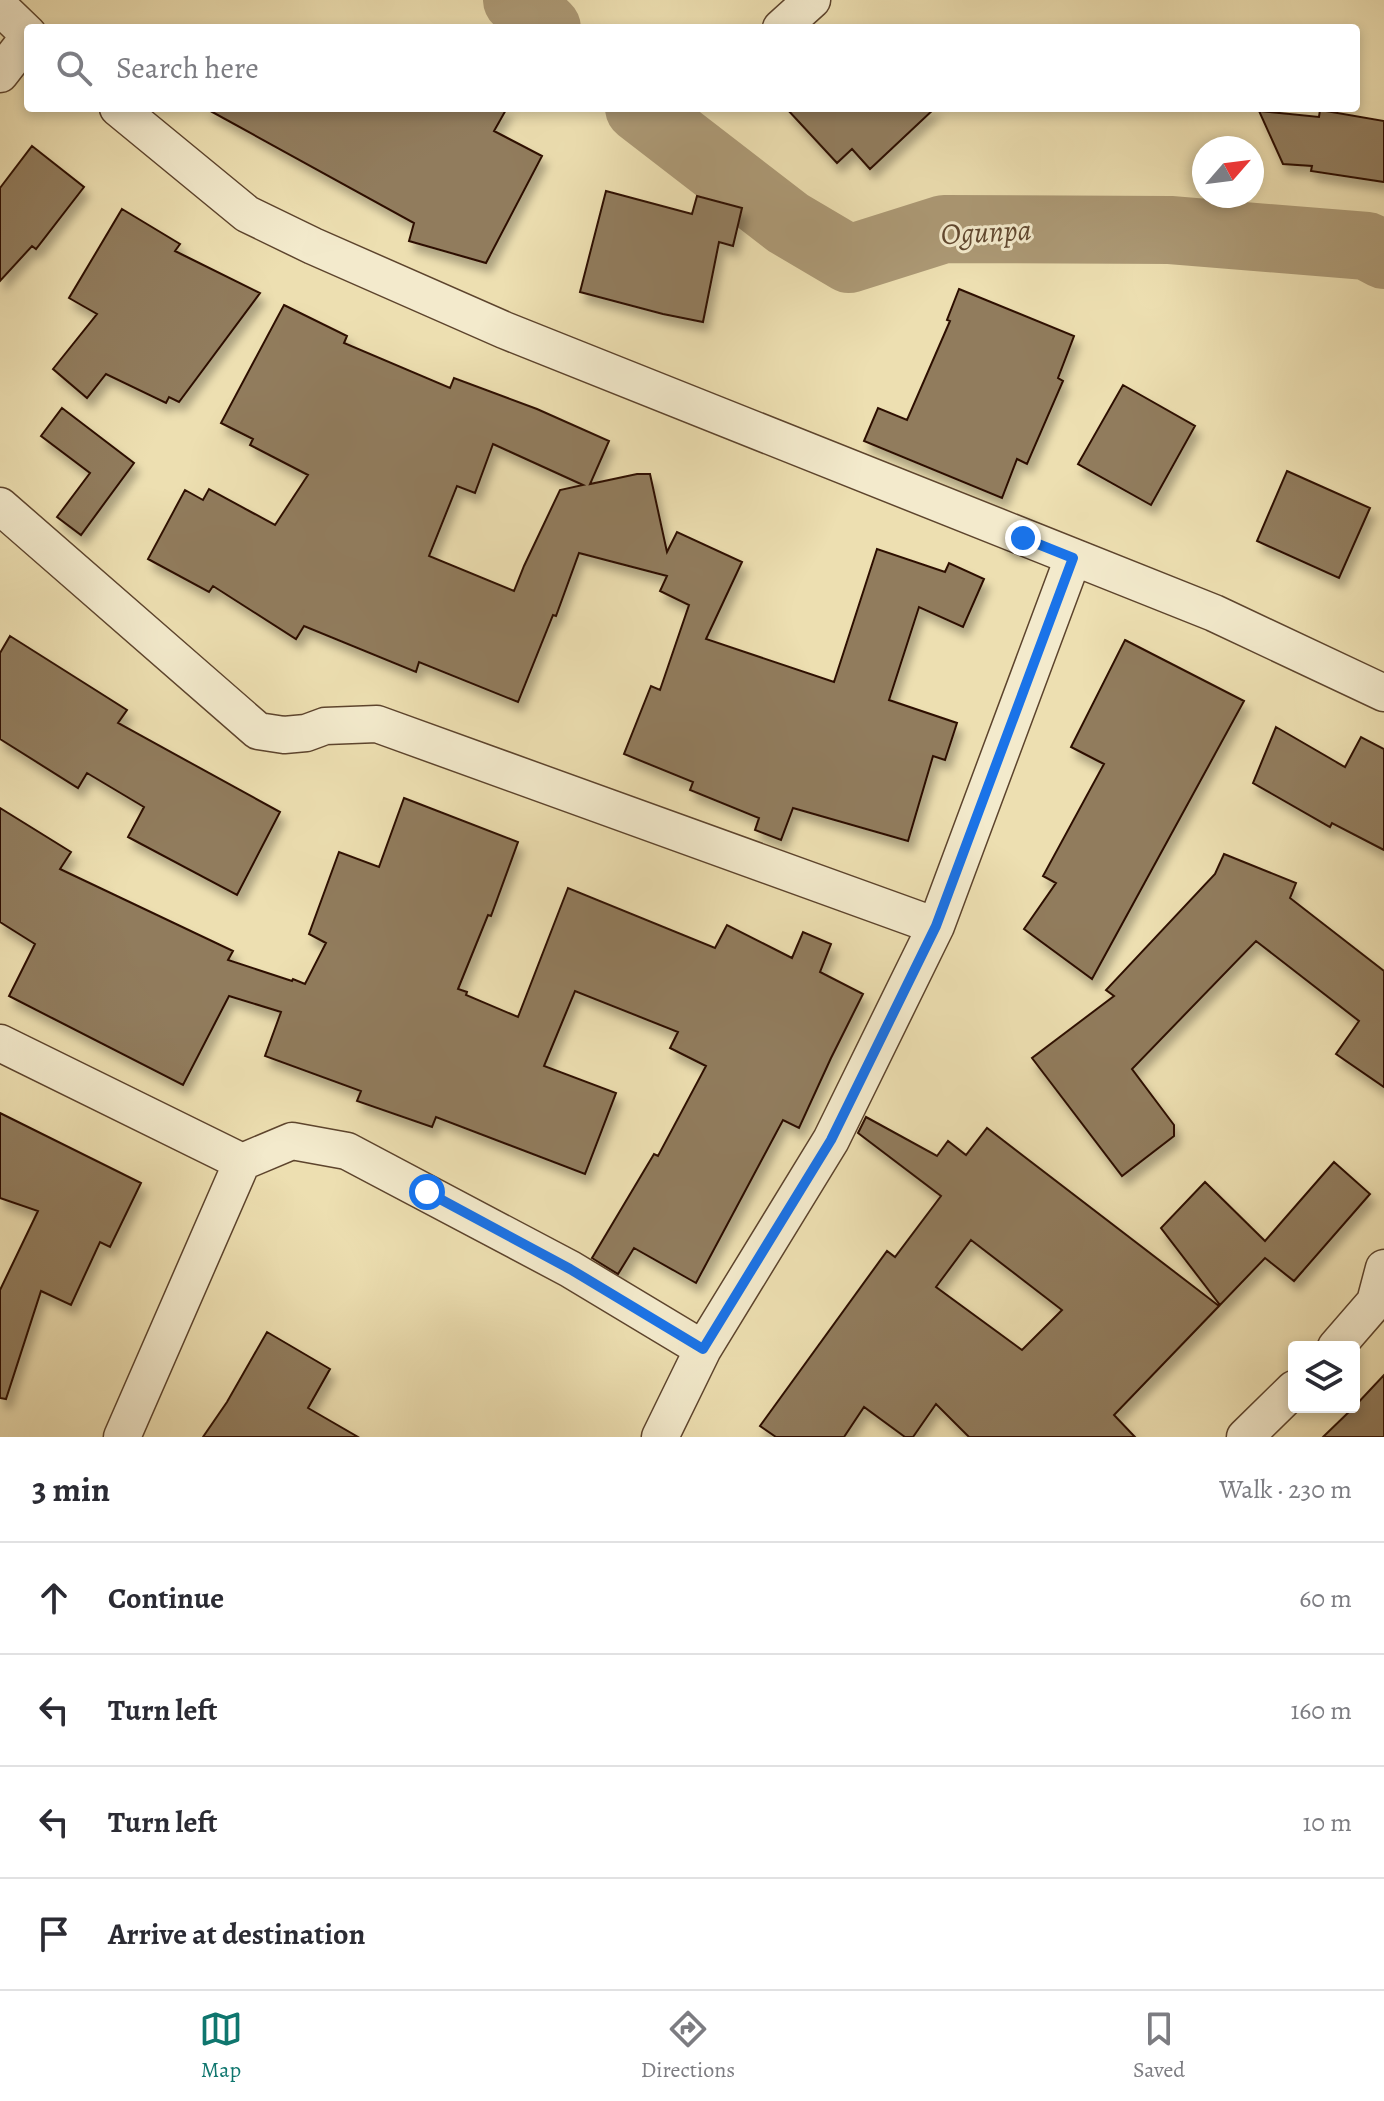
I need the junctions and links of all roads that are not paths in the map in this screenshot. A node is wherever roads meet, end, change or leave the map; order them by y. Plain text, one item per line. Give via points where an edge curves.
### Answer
1 (812, 0) edge
2 (0, 7) edge
3 (785, 24) edge
4 (24, 32) edge
5 (24, 41) edge
6 (0, 74) edge
7 (123, 112) edge
8 (0, 506) edge
9 (1073, 558) junction
10 (1384, 693) edge
11 (936, 926) junction
12 (0, 1043) edge
13 (242, 1162) junction
14 (1384, 1268) edge
15 (1341, 1341) edge
16 (703, 1349) junction
17 (1288, 1395) edge
18 (122, 1437) edge
19 (660, 1437) edge
20 (1245, 1437) edge

1 - 3 street
2 - 4 street
5 - 6 street
7 - 9 street via 247,214 287,233 504,330
8 - 11 street via 258,731 284,735 325,726 377,724
9 - 10 street via 1214,613
9 - 11 street
11 - 16 street via 831,1140
12 - 13 street
13 - 16 street via 292,1141 347,1151 570,1269
13 - 18 street
14 - 15 street via 1375,1302
16 - 19 street
17 - 20 street

